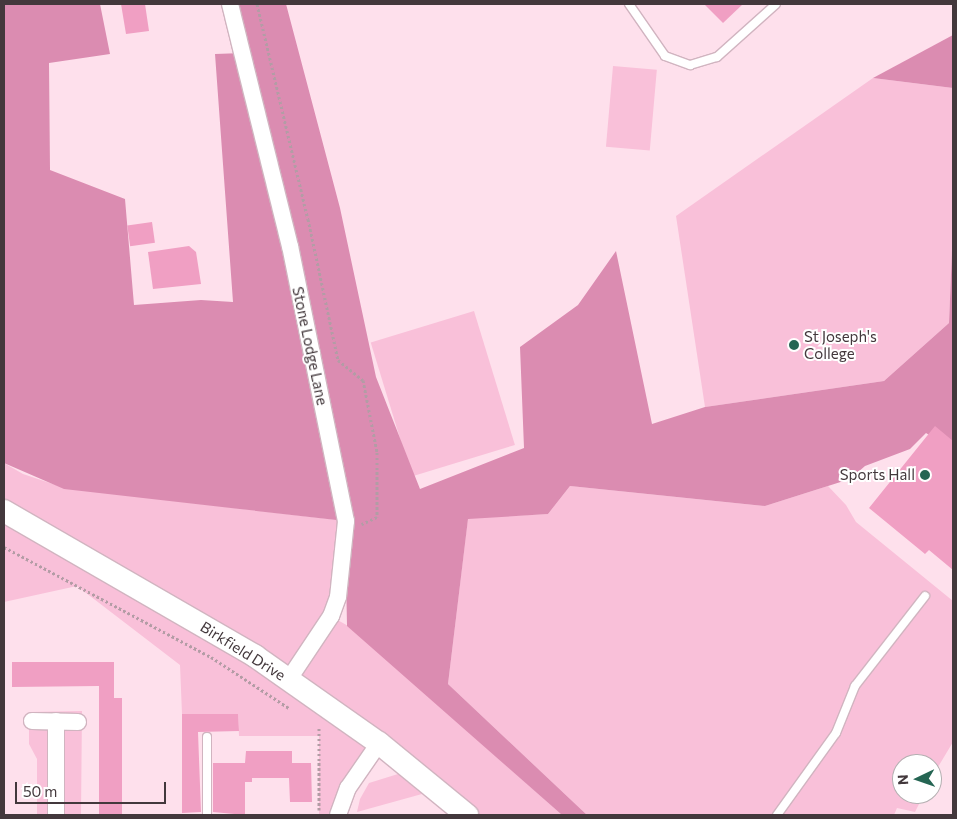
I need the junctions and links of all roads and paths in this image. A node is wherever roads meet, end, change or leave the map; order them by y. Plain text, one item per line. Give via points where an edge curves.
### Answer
1 (230, 4) edge
2 (257, 4) edge
3 (629, 4) edge
4 (776, 4) edge
5 (4, 510) edge
6 (346, 531) junction
7 (4, 547) edge
8 (925, 596) dead end
9 (289, 679) junction
10 (294, 712) dead end
11 (32, 721) dead end
12 (56, 721) junction
13 (78, 722) dead end
14 (311, 723) dead end
15 (319, 728) junction
16 (327, 734) dead end
17 (207, 738) dead end
18 (379, 744) junction
19 (56, 815) edge
20 (207, 815) edge
21 (319, 815) edge
22 (338, 815) edge
23 (467, 815) edge
24 (777, 815) edge

1 - 6 street, Stone Lodge Lane via 290,246
2 - 6 path via 338,360 363,380 377,452 377,517
3 - 4 lane via 665,56 690,65 717,57
5 - 9 street, Birkfield Drive
6 - 9 street, Stone Lodge Lane via 338,597 331,616
7 - 10 path via 211,657
8 - 24 lane via 855,686 836,733
9 - 18 street, Birkfield Drive
11 - 12 street
12 - 13 street
12 - 19 street
14 - 15 path
15 - 16 path
15 - 21 path
17 - 20 lane
18 - 22 street via 348,788
18 - 23 street, Birkfield Drive

